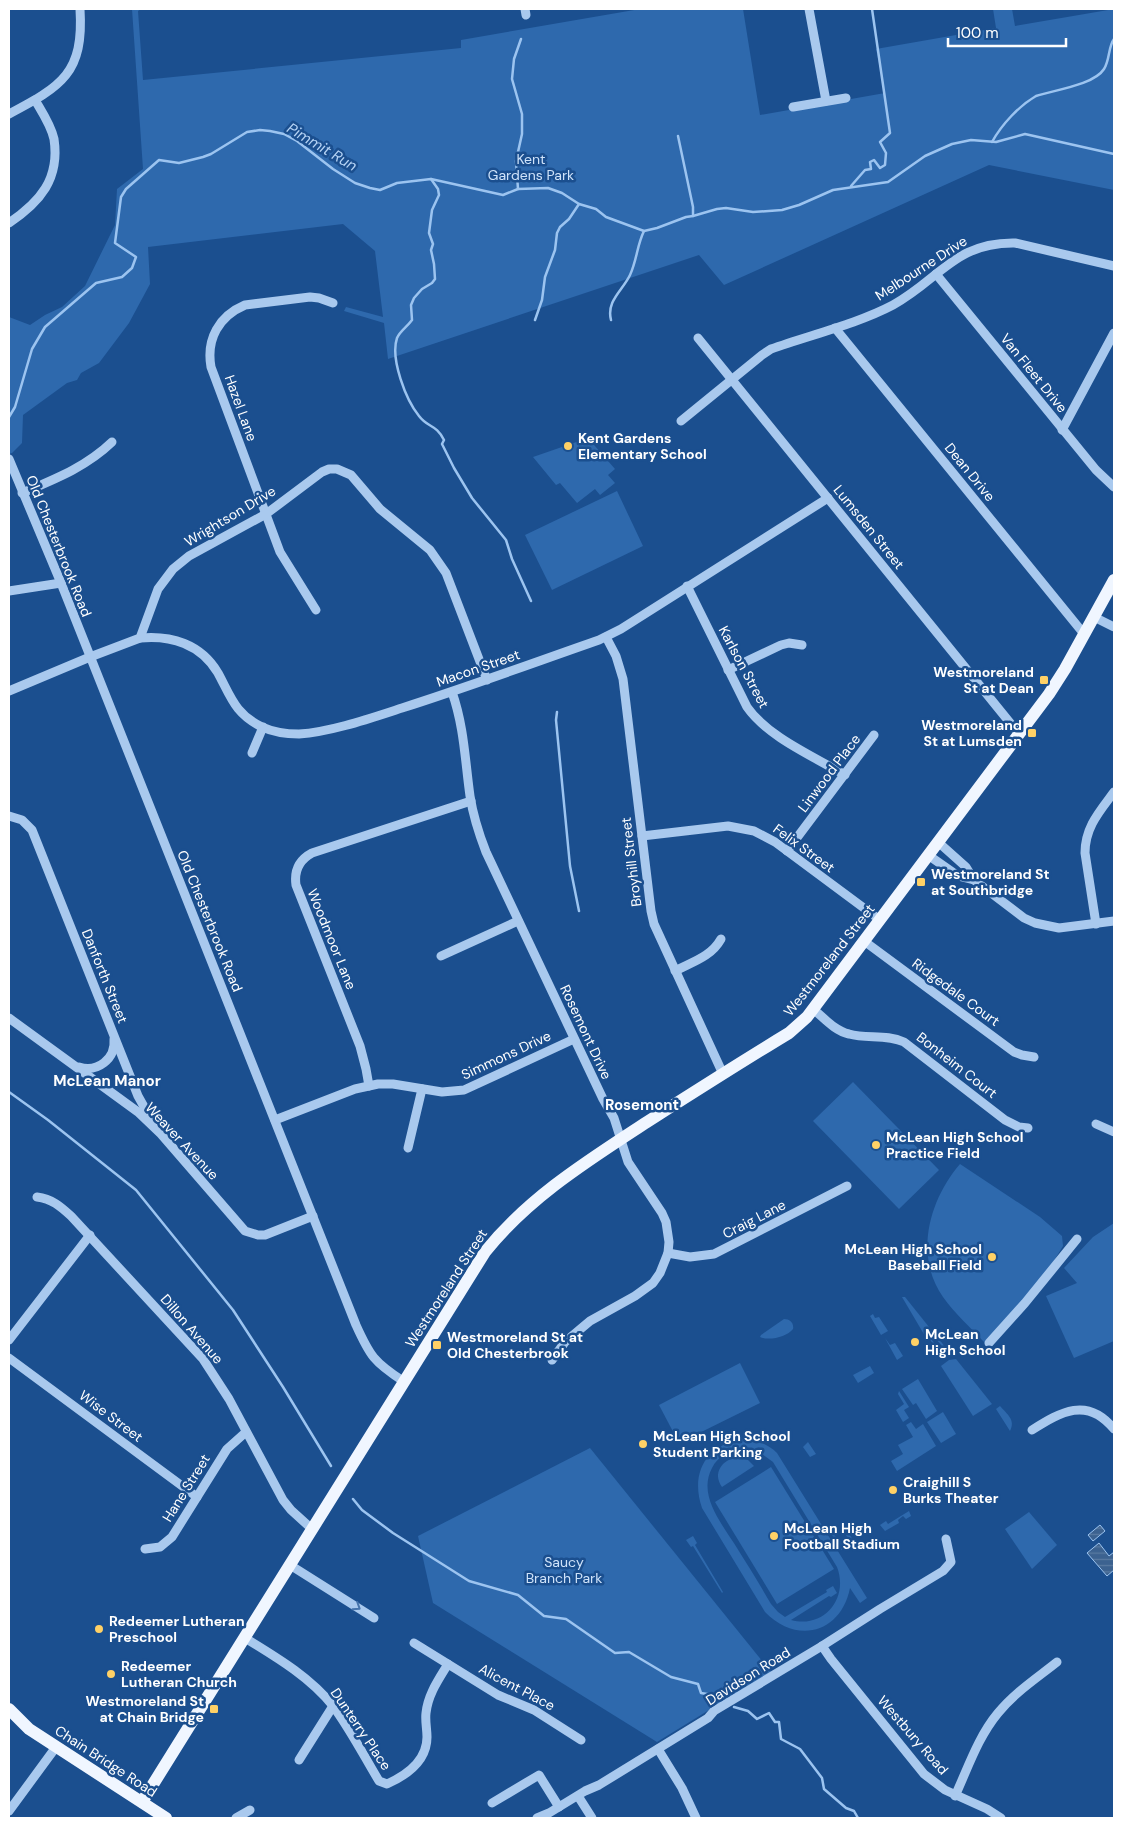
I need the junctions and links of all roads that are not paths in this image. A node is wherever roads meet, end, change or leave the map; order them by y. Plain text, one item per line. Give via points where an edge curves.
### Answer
1 (80, 9) edge
2 (809, 9) edge
3 (846, 98) dead end
4 (35, 100) junction
5 (826, 101) junction
6 (792, 107) dead end
7 (9, 114) edge
8 (9, 222) edge
9 (1114, 266) edge
10 (936, 274) junction
11 (332, 303) dead end
12 (835, 328) junction
13 (1114, 333) edge
14 (698, 338) dead end
15 (731, 379) junction
16 (681, 421) dead end
17 (1062, 430) junction
18 (112, 442) dead end
19 (338, 458) dead end
20 (9, 459) edge
21 (337, 469) junction
22 (1114, 487) edge
23 (22, 493) junction
24 (828, 498) junction
25 (266, 514) junction
26 (1114, 580) edge
27 (61, 584) junction
28 (687, 586) junction
29 (9, 591) edge
30 (316, 610) dead end
31 (1094, 617) junction
32 (1114, 627) edge
33 (1084, 634) junction
34 (606, 637) junction
35 (140, 638) junction
36 (802, 645) dead end
37 (90, 657) junction
38 (728, 670) junction
39 (487, 680) junction
40 (9, 692) edge
41 (452, 692) junction
42 (263, 727) junction
43 (1020, 734) junction
44 (874, 735) dead end
45 (252, 753) dead end
46 (845, 774) junction
47 (1114, 792) edge
48 (471, 801) junction
49 (9, 816) edge
50 (642, 836) junction
51 (938, 842) junction
52 (787, 851) junction
53 (928, 855) junction
54 (974, 880) junction
55 (880, 920) junction
56 (518, 921) junction
57 (1114, 921) edge
58 (1096, 924) junction
59 (721, 939) dead end
60 (864, 941) junction
61 (441, 956) dead end
62 (675, 971) junction
63 (813, 1009) junction
64 (9, 1018) edge
65 (114, 1034) junction
66 (574, 1038) junction
67 (1034, 1057) dead end
68 (76, 1066) junction
69 (723, 1074) junction
70 (369, 1086) junction
71 (422, 1089) junction
72 (275, 1120) junction
73 (1096, 1124) dead end
74 (1028, 1128) dead end
75 (1114, 1132) edge
76 (161, 1134) junction
77 (620, 1140) junction
78 (408, 1148) dead end
79 (847, 1186) dead end
80 (37, 1197) dead end
81 (313, 1216) junction
82 (90, 1235) junction
83 (1077, 1239) dead end
84 (668, 1252) junction
85 (9, 1340) edge
86 (989, 1342) dead end
87 (9, 1358) edge
88 (552, 1360) dead end
89 (403, 1382) junction
90 (1114, 1429) edge
91 (1032, 1430) dead end
92 (246, 1432) junction
93 (197, 1497) junction
94 (312, 1529) junction
95 (946, 1539) dead end
96 (145, 1548) dead end
97 (290, 1565) junction
98 (374, 1618) dead end
99 (245, 1638) junction
100 (414, 1643) dead end
101 (822, 1646) junction
102 (1057, 1662) dead end
103 (448, 1664) junction
104 (333, 1706) junction
105 (9, 1709) edge
106 (9, 1721) edge
107 (29, 1728) junction
108 (581, 1740) dead end
109 (56, 1747) junction
110 (658, 1749) junction
111 (299, 1760) dead end
112 (578, 1796) junction
113 (955, 1796) junction
114 (142, 1802) junction
115 (492, 1804) dead end
116 (559, 1807) junction
117 (250, 1810) dead end
118 (9, 1811) edge
119 (166, 1818) edge
120 (236, 1818) edge
121 (536, 1818) edge
122 (592, 1818) edge
123 (696, 1818) edge
124 (1001, 1818) edge

1 - 4 street via 81,40 74,63 60,82
2 - 5 street
3 - 5 street
4 - 7 street
4 - 8 street via 54,138 55,161 51,179 41,196 28,210
5 - 6 street
9 - 10 street, Melbourne Drive via 1032,246 1002,243 989,244 964,254
10 - 12 street, Melbourne Drive via 893,305
10 - 17 street, Van Fleet Drive
11 - 25 street, Hazel Lane via 310,297 245,305 221,321 212,339 211,367
12 - 15 street, Melbourne Drive via 771,349
12 - 33 street, Dean Drive
13 - 17 street
14 - 15 street, Lumsden Street
15 - 16 street, Melbourne Drive
15 - 24 street, Lumsden Street
17 - 22 street, Van Fleet Drive
18 - 23 street via 77,469
19 - 21 street
20 - 23 street, Old Chesterbrook Road
21 - 25 street, Wrightson Drive via 322,472
21 - 39 street via 351,475 380,509 420,540 439,560
23 - 27 street, Old Chesterbrook Road
24 - 28 street, Macon Street
24 - 43 street, Lumsden Street
25 - 30 street, Hazel Lane via 280,552
25 - 35 street, Wrightson Drive via 189,556 173,569 158,589
26 - 31 main road, Westmoreland Street
27 - 29 street
27 - 37 street, Old Chesterbrook Road
28 - 34 street, Macon Street
28 - 38 street, Karlson Street
31 - 32 street
31 - 33 main road, Westmoreland Street
33 - 43 main road, Westmoreland Street via 1057,682
34 - 39 street, Macon Street
34 - 50 street, Broyhill Street via 624,679
35 - 37 street
35 - 42 street, Macon Street via 172,639 202,654 218,673 235,706
36 - 38 street via 781,645
37 - 40 street
37 - 72 street, Old Chesterbrook Road
38 - 46 street, Karlson Street via 747,707 762,725
39 - 41 street, Macon Street
41 - 42 street, Macon Street via 353,723 310,732 289,734
41 - 48 street, Rosemont Drive via 464,742
42 - 45 street
43 - 51 main road, Westmoreland Street
44 - 46 street, Linwood Place
46 - 52 street, Linwood Place
47 - 58 street via 1091,824 1085,843
48 - 56 street, Rosemont Drive via 486,852
48 - 70 street, Woodmoor Lane via 312,853 304,858 296,871 296,885 360,1046
49 - 65 street, Danforth Street via 30,826
50 - 52 street, Felix Street via 709,828 742,828 764,835
50 - 62 street, Broyhill Street via 654,924
51 - 53 main road, Westmoreland Street
51 - 54 street via 966,867
52 - 55 street, Felix Street
53 - 54 street via 958,876
53 - 55 main road, Westmoreland Street
54 - 58 street via 1035,923 1059,928
55 - 60 main road, Westmoreland Street
56 - 61 street
56 - 66 street, Rosemont Drive
57 - 58 street
59 - 62 street via 708,955
60 - 63 main road, Westmoreland Street
60 - 67 street, Ridgedale Court via 1014,1052
62 - 69 street, Broyhill Street
63 - 69 main road, Westmoreland Street via 789,1033
63 - 74 street, Bonheim Court via 848,1034 883,1036 904,1042 1005,1120
64 - 68 street, Weaver Avenue
65 - 68 street via 113,1051 104,1063 91,1068
65 - 76 street, Danforth Street via 138,1096
66 - 71 street, Simmons Drive via 464,1090 442,1092
66 - 77 street, Rosemont Drive via 614,1118
68 - 76 street, Weaver Avenue via 138,1112
69 - 77 main road, Westmoreland Street
70 - 71 street, Simmons Drive via 393,1084
70 - 72 street, Simmons Drive
71 - 78 street
72 - 81 street, Old Chesterbrook Road
73 - 75 street
76 - 81 street, Weaver Avenue via 245,1230 265,1235
77 - 84 street, Rosemont Drive via 628,1162 666,1222
77 - 89 main road, Westmoreland Street via 534,1201 500,1233 480,1258
79 - 84 street, Craig Lane via 714,1254 690,1257
80 - 82 street, Dillon Avenue via 58,1204
81 - 89 street, Old Chesterbrook Road via 367,1349 372,1358
82 - 85 street
82 - 92 street, Dillon Avenue via 197,1352 225,1392
83 - 86 street
84 - 88 street, Rosemont Drive via 653,1283 590,1321 565,1342
87 - 93 street, Wise Street
89 - 94 main road, Westmoreland Street
90 - 91 street via 1094,1413 1075,1410 1057,1414
92 - 93 street, Hane Street via 226,1449
92 - 94 street, Dillon Avenue via 283,1500
93 - 96 street, Hane Street via 166,1543 160,1547
94 - 97 main road, Westmoreland Street
95 - 101 street, Davidson Road via 951,1556 948,1567
97 -> 98 street
97 - 99 main road, Westmoreland Street
99 - 104 street, Dunterry Place via 296,1671
99 - 114 main road, Westmoreland Street
100 - 103 street, Alicent Place
101 - 110 street, Davidson Road
101 - 113 street, Westbury Road via 924,1774
102 - 113 street via 998,1712 982,1737
103 - 104 street, Dunterry Place via 428,1702 426,1749 422,1758 405,1774 386,1784 379,1781
103 - 108 street, Alicent Place via 498,1696 534,1710
104 - 111 street
105 - 107 main road, Chain Bridge Road
106 - 107 main road, Chain Bridge Road
107 - 109 main road, Chain Bridge Road
109 - 114 main road, Chain Bridge Road
109 - 118 street
110 - 112 street, Davidson Road
110 - 123 street
112 - 116 street, Davidson Road
112 - 122 street
113 - 124 street, Westbury Road
114 - 119 main road, Chain Bridge Road
115 - 116 street via 539,1775
116 - 121 street, Davidson Road
117 - 120 street

